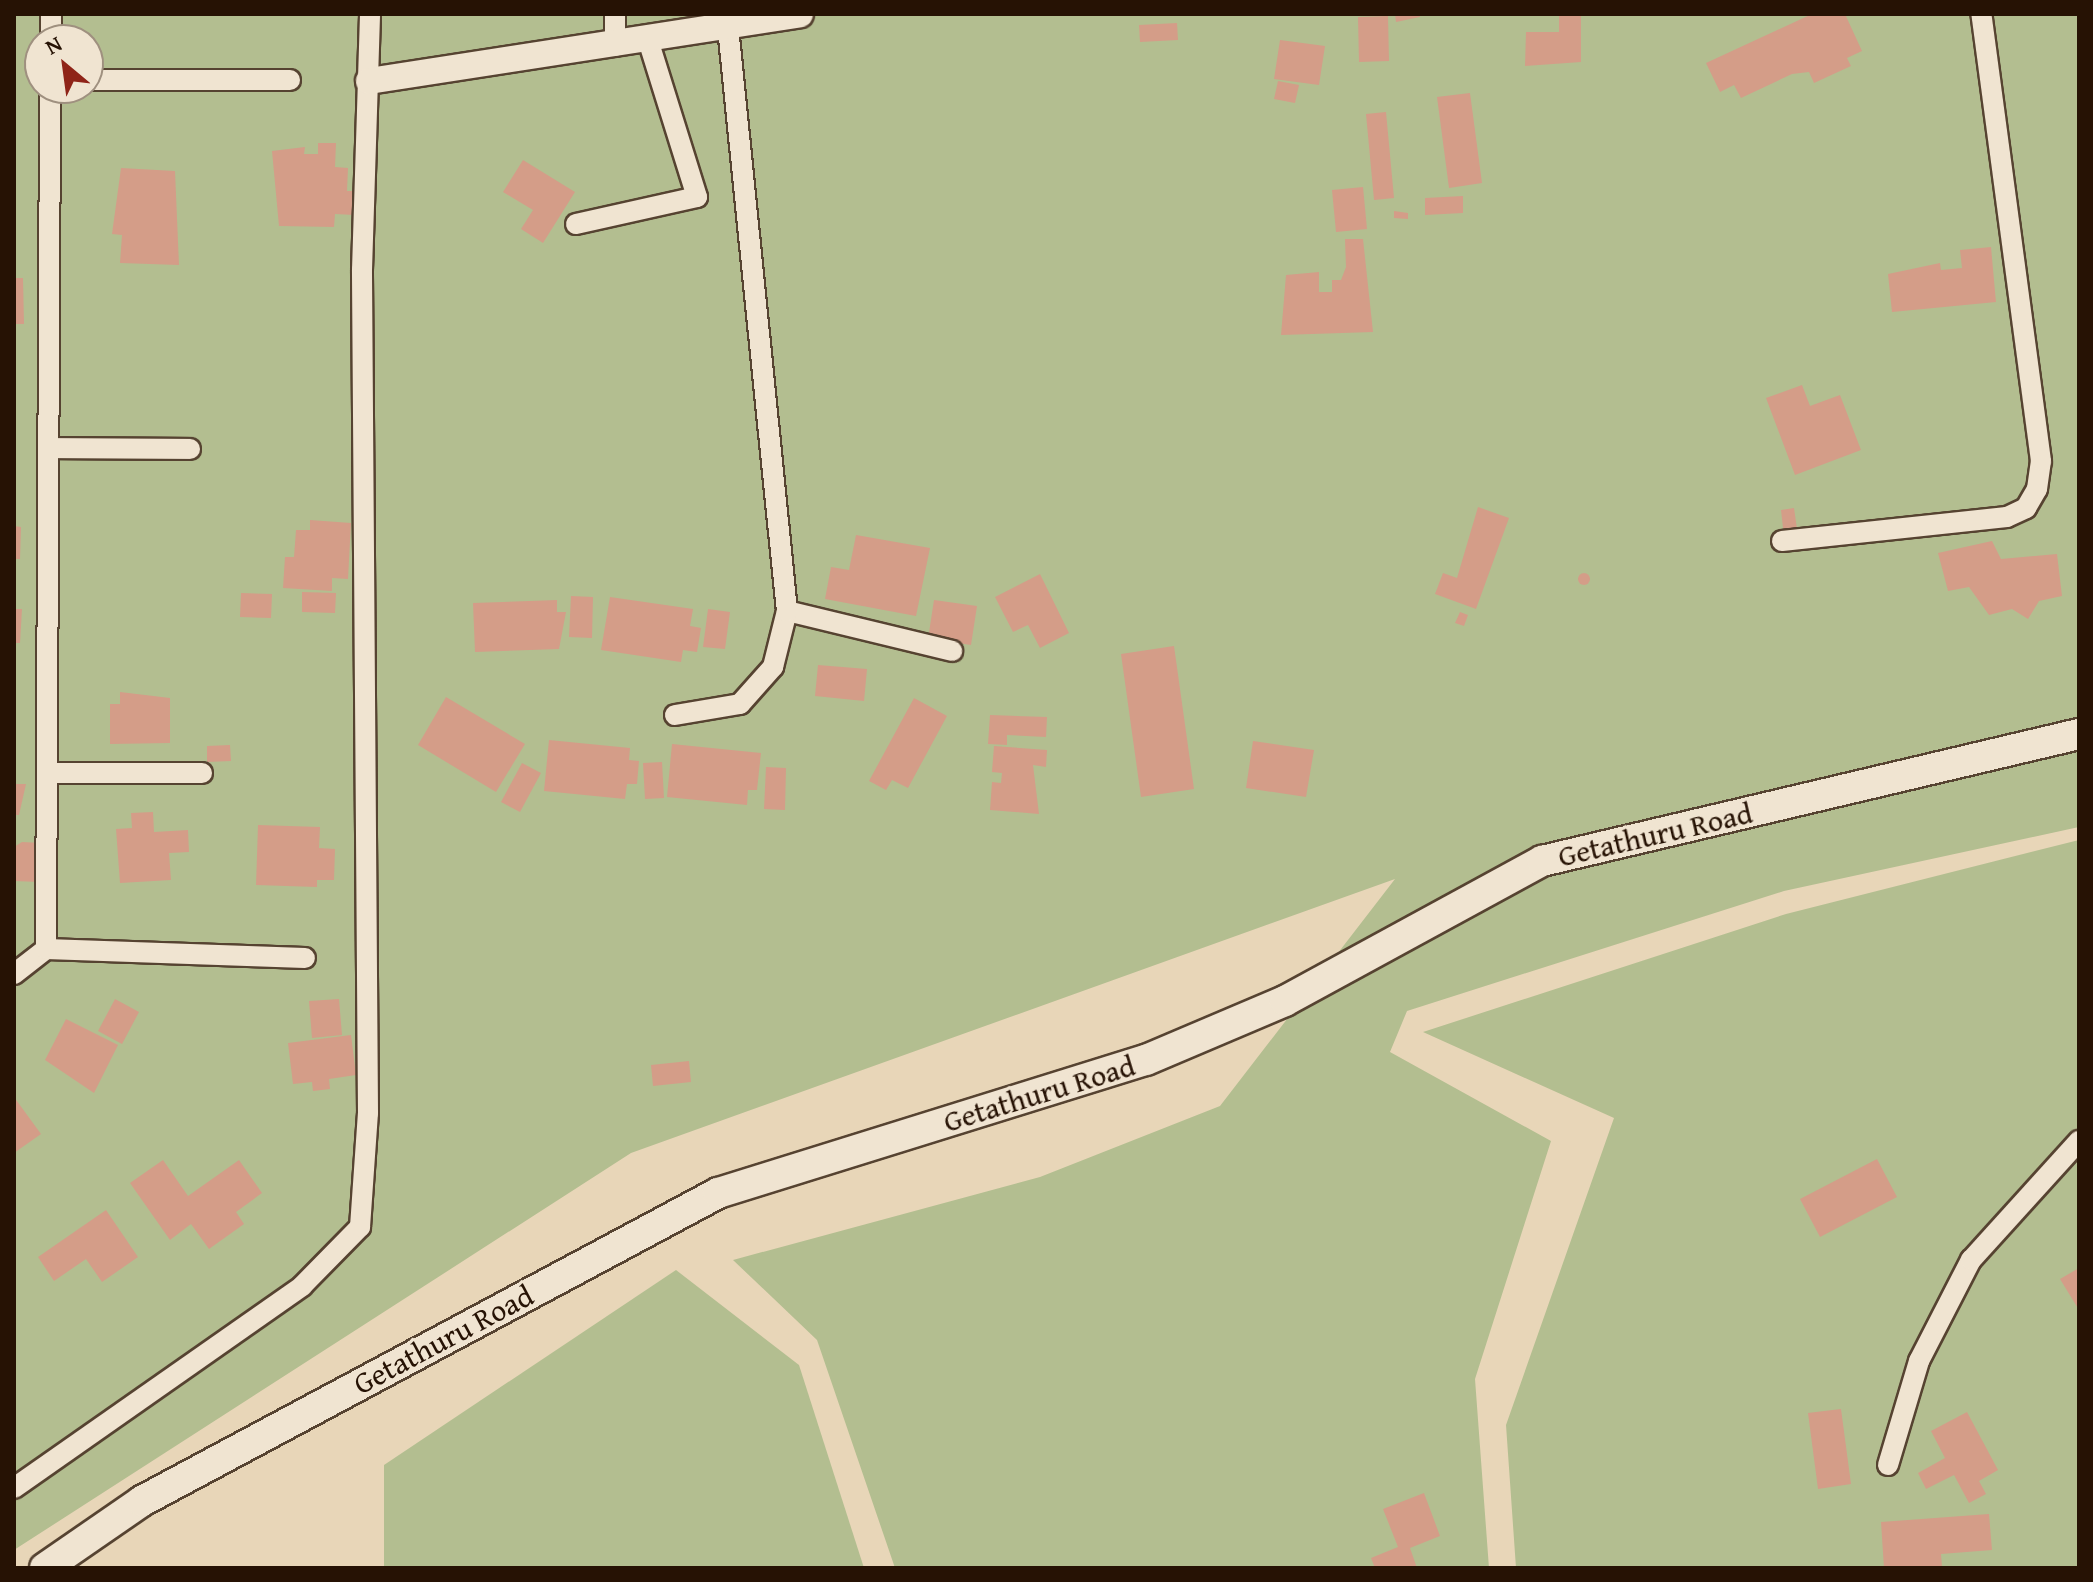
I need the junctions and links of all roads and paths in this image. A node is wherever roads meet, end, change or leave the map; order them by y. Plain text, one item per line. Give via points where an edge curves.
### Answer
1 (370, 14) edge
2 (615, 14) edge
3 (800, 14) edge
4 (1981, 14) edge
5 (728, 27) junction
6 (648, 40) junction
7 (615, 46) junction
8 (104, 80) edge
9 (290, 80) dead end
10 (369, 81) junction
11 (50, 104) edge
12 (576, 224) dead end
13 (49, 448) junction
14 (190, 449) dead end
15 (1782, 541) dead end
16 (787, 611) junction
17 (952, 651) dead end
18 (675, 715) dead end
19 (2079, 734) edge
20 (48, 773) junction
21 (202, 773) dead end
22 (46, 949) junction
23 (305, 958) dead end
24 (14, 974) edge
25 (2079, 1141) edge
26 (1888, 1465) dead end
27 (14, 1488) edge
28 (45, 1568) edge

1 - 10 street
2 - 7 street
3 - 5 street
4 - 15 street via 2041,461 2037,489 2026,508 2007,517
5 - 6 street
5 - 16 street
6 - 7 street
6 - 12 street via 697,197
7 - 10 street
8 - 9 street
10 - 27 street via 362,361 368,1113 360,1227 302,1286
11 - 13 street
13 - 14 street
13 - 20 street
16 - 17 street
16 - 18 street via 773,667 740,704
19 - 28 main road, Getathuru Road via 1542,861 1285,1001 1146,1060 718,1193 142,1501
20 - 21 street
20 - 22 street
22 - 23 street
22 - 24 street
25 - 26 street via 1971,1260 1919,1361

